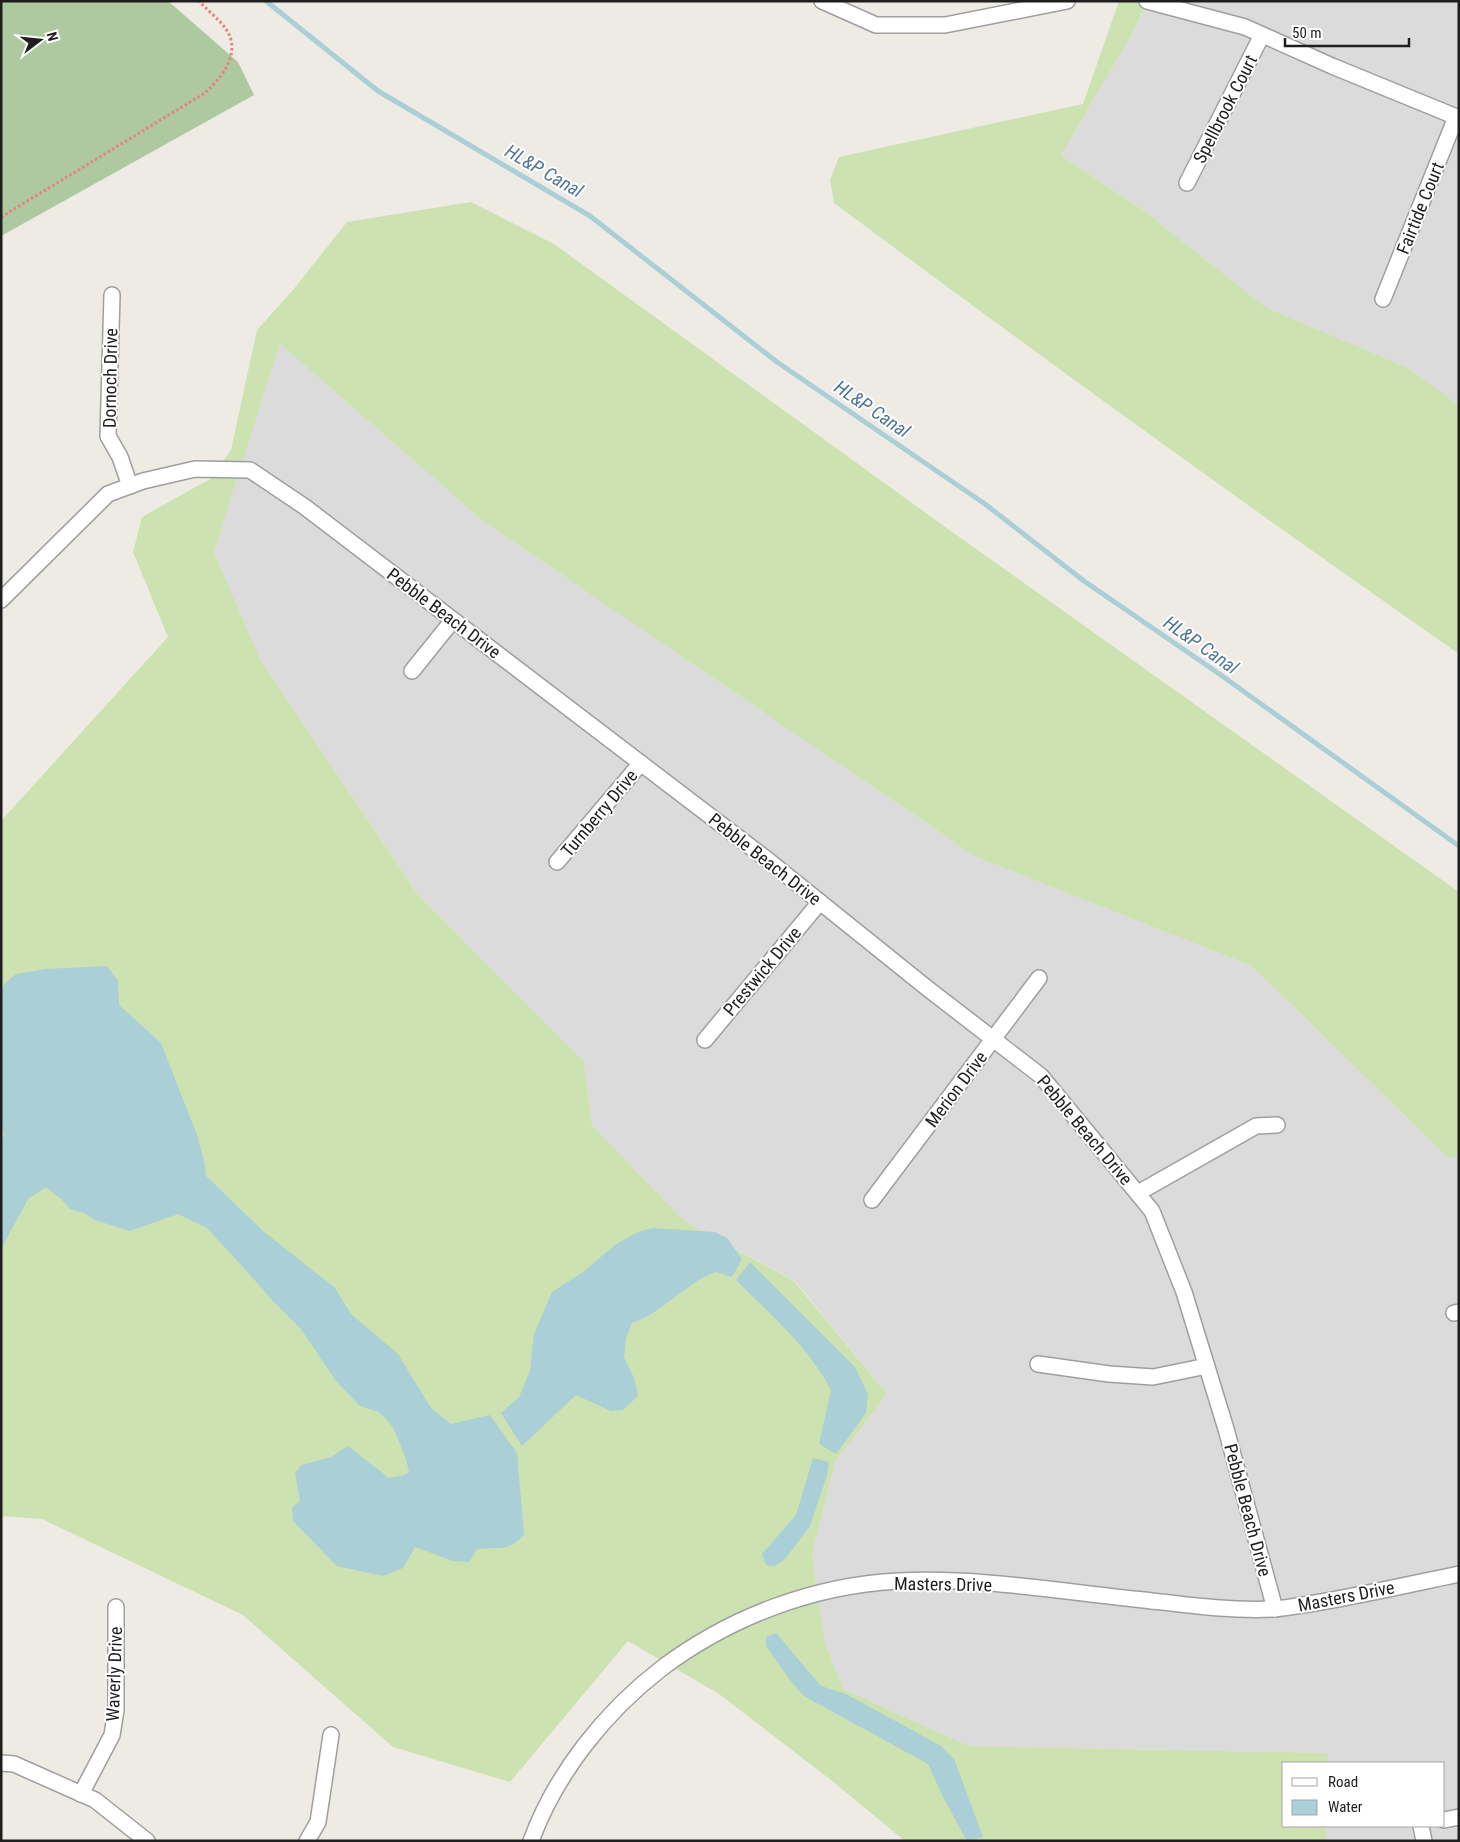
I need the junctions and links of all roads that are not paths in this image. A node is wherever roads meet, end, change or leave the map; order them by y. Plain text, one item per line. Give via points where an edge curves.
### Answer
1 (822, 1) edge
2 (1068, 1) edge
3 (1147, 1) edge
4 (1262, 35) junction
5 (1458, 117) edge
6 (1187, 182) dead end
7 (112, 295) dead end
8 (1383, 299) dead end
9 (130, 486) junction
10 (1, 600) edge
11 (453, 620) junction
12 (412, 671) dead end
13 (641, 763) junction
14 (557, 862) dead end
15 (820, 902) junction
16 (1039, 978) dead end
17 (994, 1039) junction
18 (705, 1040) dead end
19 (1277, 1125) dead end
20 (1138, 1193) junction
21 (872, 1200) dead end
22 (1038, 1364) dead end
23 (1207, 1366) junction
24 (1459, 1574) edge
25 (116, 1608) dead end
26 (1275, 1609) junction
27 (331, 1735) dead end
28 (1, 1763) edge
29 (81, 1794) junction
30 (1459, 1817) edge
31 (1445, 1820) edge
32 (1421, 1827) edge
33 (147, 1841) edge
34 (307, 1841) edge
35 (531, 1841) edge
36 (1424, 1841) edge

1 - 2 street via 876,25 946,26
3 - 4 street via 1245,27
4 - 5 street
4 - 6 street, Spellbrook Court
5 - 8 street, Fairtide Court
7 - 9 street, Dornoch Drive via 108,436 120,457
9 - 10 street, Pebble Beach Drive via 108,494
9 - 11 street, Pebble Beach Drive via 195,469 250,470 305,507
11 - 12 street
11 - 13 street, Pebble Beach Drive
13 - 14 street, Turnberry Drive
13 - 15 street, Pebble Beach Drive
15 - 17 street, Pebble Beach Drive
15 - 18 street, Prestwick Drive
16 - 17 street, Merion Drive
17 - 20 street, Pebble Beach Drive via 1041,1076
17 - 21 street, Merion Drive
19 - 20 street via 1256,1126
20 - 23 street, Pebble Beach Drive via 1156,1220 1184,1292
22 - 23 street via 1110,1374 1154,1376
23 - 26 street, Pebble Beach Drive
24 - 26 street, Masters Drive
25 - 29 street, Waverly Drive via 116,1710 112,1736
26 - 35 street, Masters Drive via 1217,1608 967,1581 899,1581 844,1587 790,1601 724,1628 687,1650 643,1683 600,1727 560,1779
27 - 34 street via 318,1822
28 - 29 street via 14,1764
29 - 33 street via 95,1800
30 - 31 street
32 - 36 street

